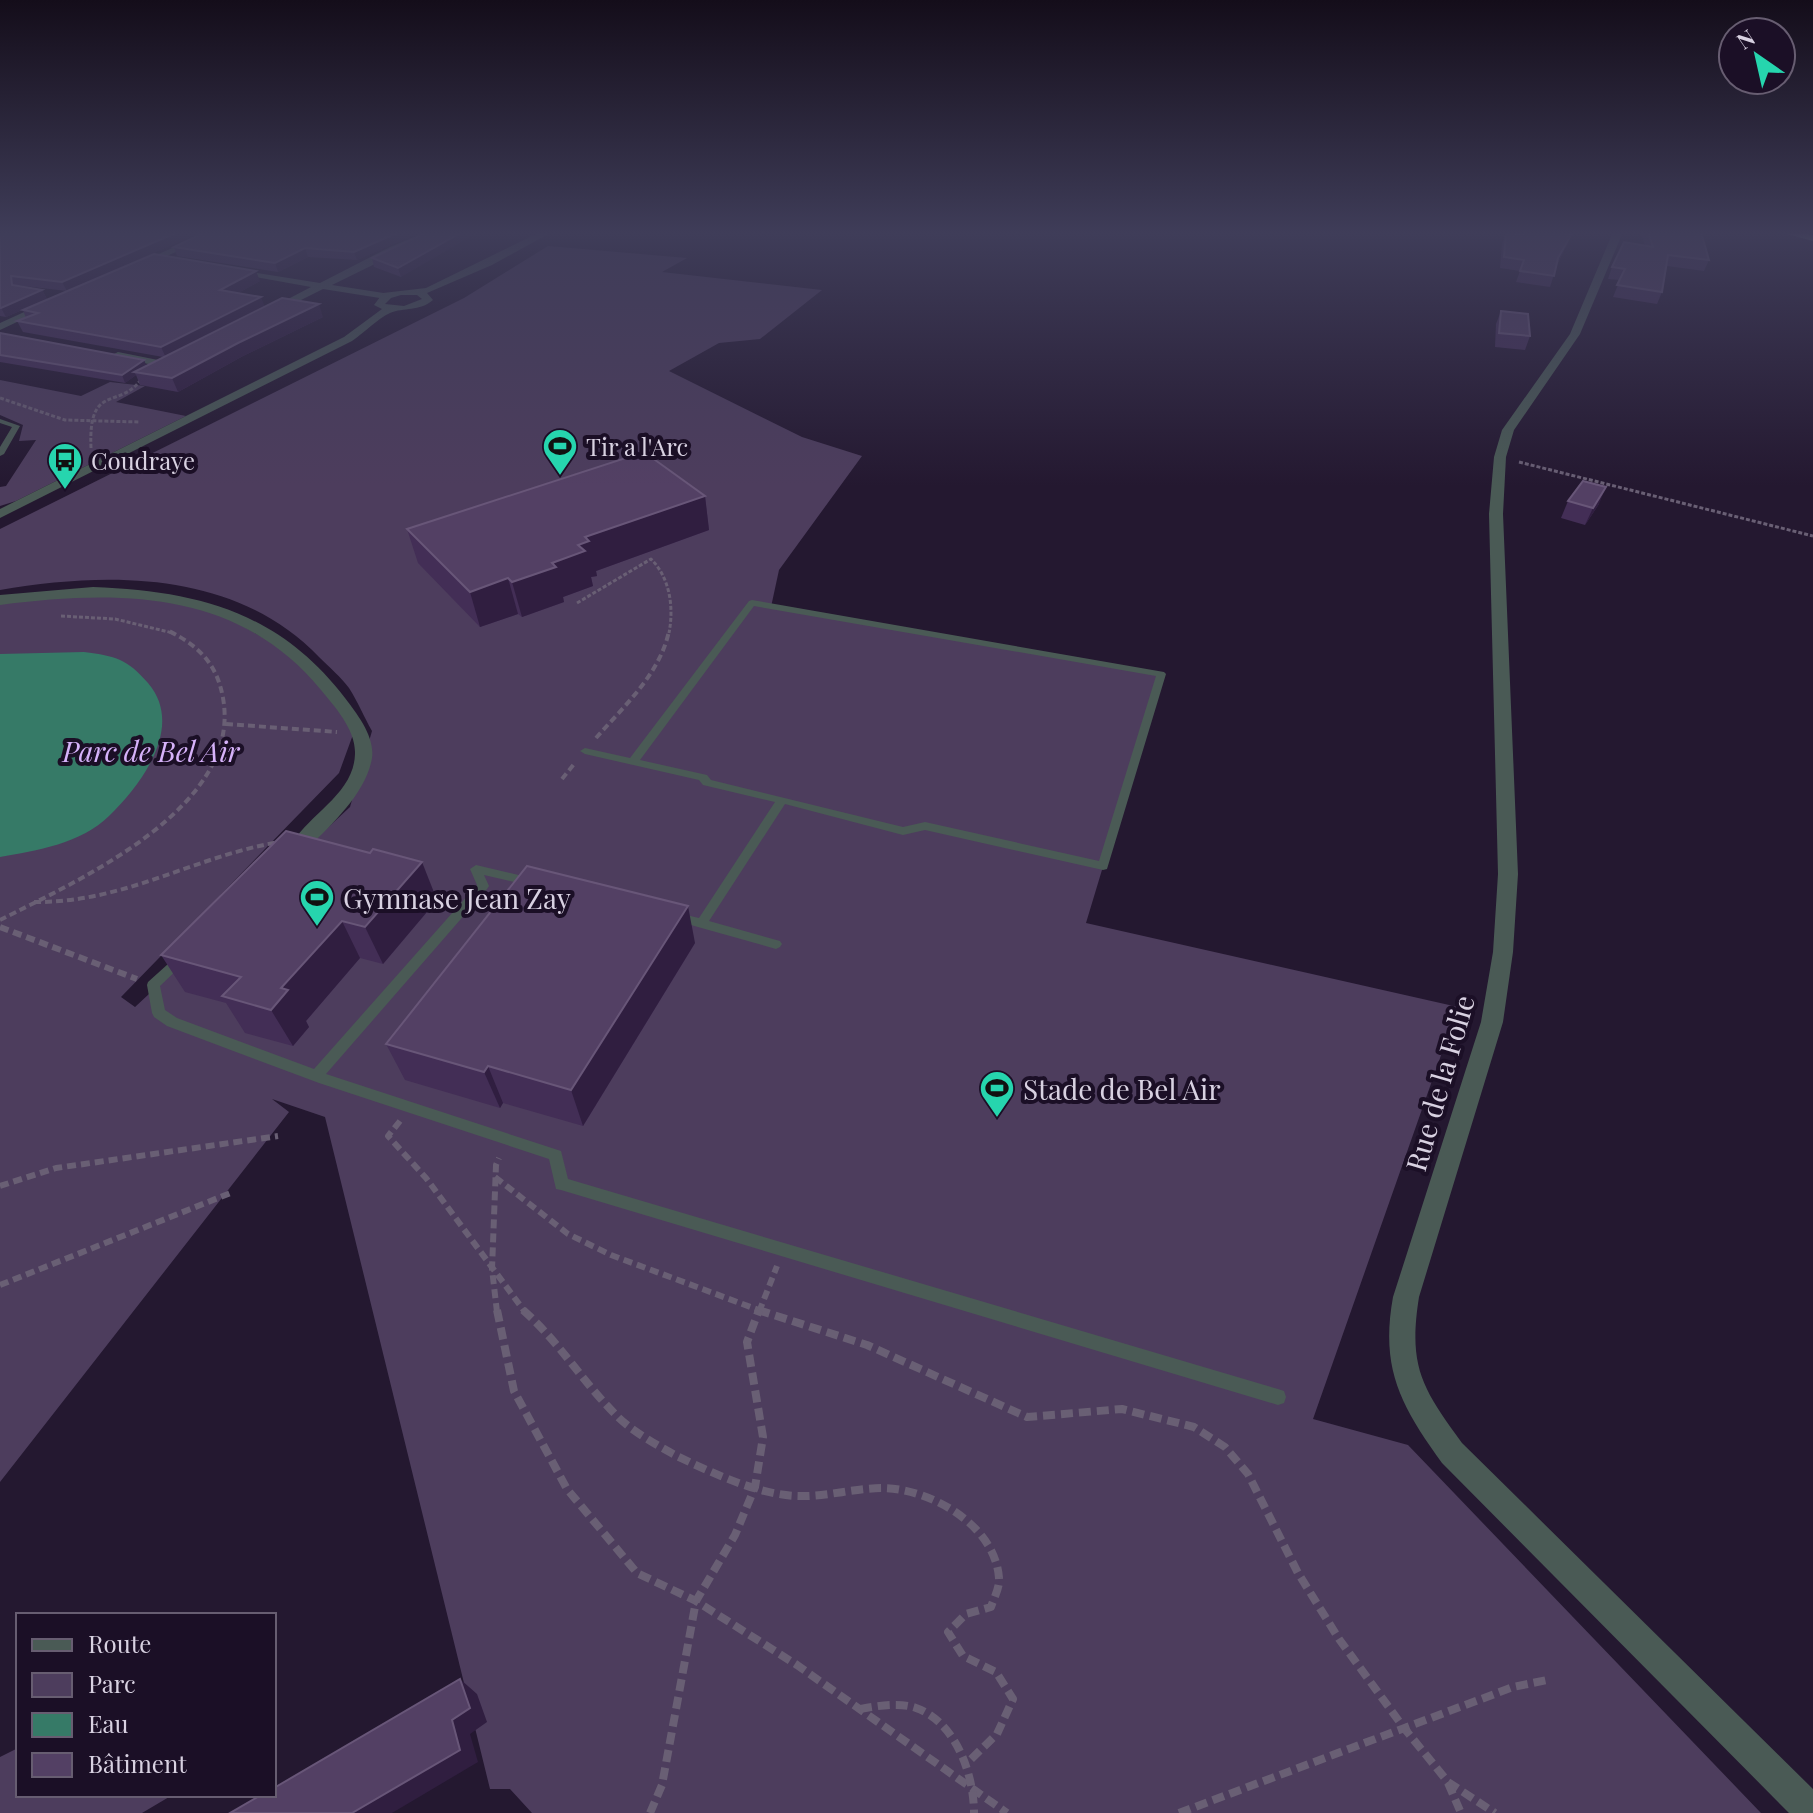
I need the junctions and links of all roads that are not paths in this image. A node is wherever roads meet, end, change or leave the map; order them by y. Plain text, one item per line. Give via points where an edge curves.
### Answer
1 (23, 317) edge
2 (372, 317) edge
3 (1582, 317) edge
4 (0, 327) edge
5 (0, 334) edge
6 (14, 336) edge
7 (106, 353) edge
8 (183, 357) edge
9 (168, 365) junction
10 (142, 378) edge
11 (0, 421) edge
12 (1, 449) edge
13 (0, 514) edge
14 (0, 600) edge
15 (585, 751) road end
16 (633, 761) junction
17 (782, 800) junction
18 (299, 845) edge
19 (551, 887) edge
20 (657, 913) edge
21 (702, 923) junction
22 (197, 943) edge
23 (776, 944) dead end
24 (316, 1076) junction
25 (1278, 1397) dead end
26 (1813, 1813) edge

1 - 4 street
2 - 13 street via 348,339
3 - 26 street, Rue de la Folie via 1508,430 1500,457 1495,552 1507,831 1503,952 1492,1022 1406,1297 1399,1330 1402,1369 1420,1409 1452,1453
5 - 6 street
7 - 9 street
8 - 9 street
9 - 10 street
11 - 12 lane via 16,426
14 - 18 street via 136,593 185,601 236,616 278,637 312,664 363,743 359,773 347,793
15 - 16 lane
16 - 17 lane
16 - 17 lane via 752,603 1161,674 1103,866 925,826 903,831
17 - 21 lane
19 - 24 lane via 476,869 483,886
20 - 21 lane
21 - 23 lane
22 - 24 lane via 153,985 159,1013
24 - 25 lane via 556,1155 561,1184

